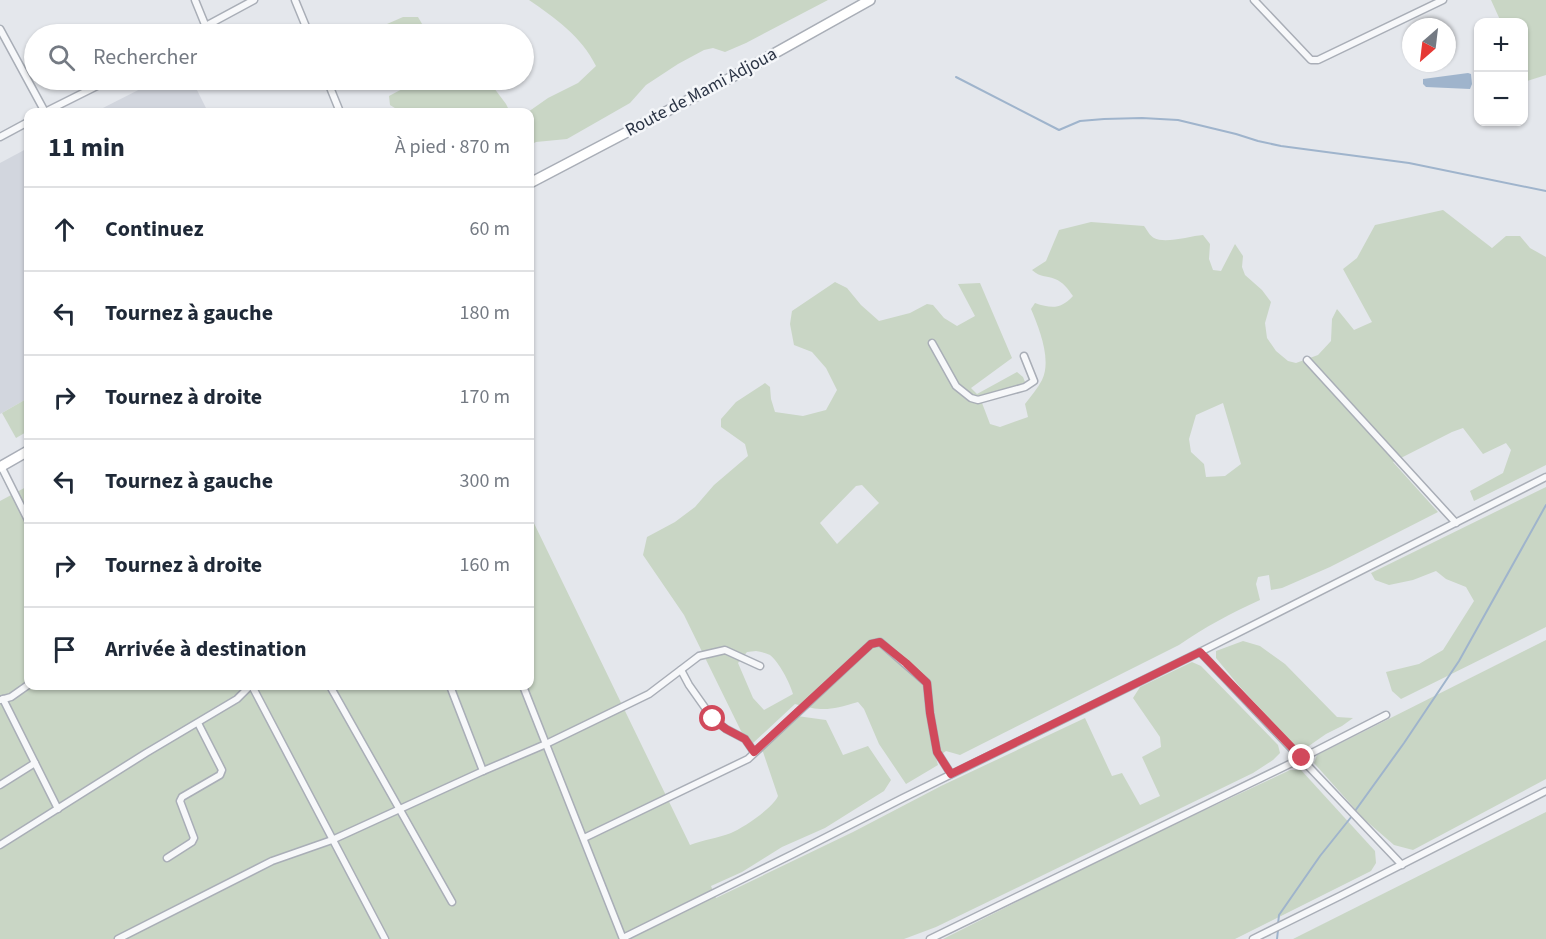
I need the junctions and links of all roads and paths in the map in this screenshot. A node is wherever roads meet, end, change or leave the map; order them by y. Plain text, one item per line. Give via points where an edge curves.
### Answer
1 (195, 0) edge
2 (254, 0) edge
3 (295, 0) edge
4 (870, 0) edge
5 (1254, 0) edge
6 (1443, 0) edge
7 (205, 24) edge
8 (211, 24) edge
9 (305, 24) edge
10 (0, 29) edge
11 (24, 73) edge
12 (33, 90) edge
13 (89, 90) edge
14 (331, 90) edge
15 (43, 108) edge
16 (53, 108) edge
17 (338, 108) edge
18 (24, 124) edge
19 (0, 137) edge
20 (534, 181) edge
21 (932, 343) dead end
22 (1024, 356) dead end
23 (1307, 360) dead end
24 (24, 453) edge
25 (1, 467) edge
26 (1546, 477) edge
27 (24, 512) edge
28 (1456, 522) junction
29 (1200, 652) junction
30 (760, 666) dead end
31 (681, 670) junction
32 (24, 688) edge
33 (247, 690) edge
34 (253, 690) edge
35 (332, 690) edge
36 (452, 690) edge
37 (525, 690) edge
38 (2, 700) edge
39 (1386, 715) dead end
40 (198, 723) junction
41 (546, 744) junction
42 (754, 752) junction
43 (1302, 758) junction
44 (35, 763) junction
45 (483, 771) junction
46 (951, 774) junction
47 (0, 785) edge
48 (1546, 791) edge
49 (58, 808) junction
50 (400, 809) junction
51 (584, 838) junction
52 (332, 840) junction
53 (0, 845) edge
54 (167, 858) dead end
55 (1402, 865) junction
56 (452, 902) dead end
57 (623, 938) edge
58 (118, 939) edge
59 (385, 939) edge
60 (930, 939) edge
61 (1253, 939) edge

1 - 7 street
2 - 8 street
3 - 9 street
4 - 20 street, Route de Mami Adjoua
5 - 6 street via 1311,60 1318,60
10 - 11 street
12 - 15 street
13 - 16 street
14 - 17 street
18 - 19 street
21 - 22 street via 956,386 978,400 1034,381
23 - 28 street
24 - 25 street
25 - 27 street
26 - 28 street
28 - 29 street
29 - 43 street
29 - 46 street
30 - 31 street via 725,650 699,656
31 - 41 street via 649,694
31 - 42 street via 713,719 745,739
32 - 38 street
33 - 40 street
34 - 52 street
35 - 50 street
36 - 45 street
37 - 41 street
38 - 44 street
39 - 43 street
40 - 49 street
40 - 54 street via 222,770 220,775 182,797 180,801 194,838
41 - 45 street
41 - 51 street
42 - 46 street via 871,644 880,642 927,683 937,752
42 - 51 street via 747,759
43 - 55 street
43 - 60 street
44 - 47 street
44 - 49 street
45 - 50 street
46 - 57 street
48 - 55 street
49 - 53 street
50 - 52 street
50 - 56 street
51 - 57 street
52 - 58 street via 272,861
52 - 59 street
55 - 61 street

